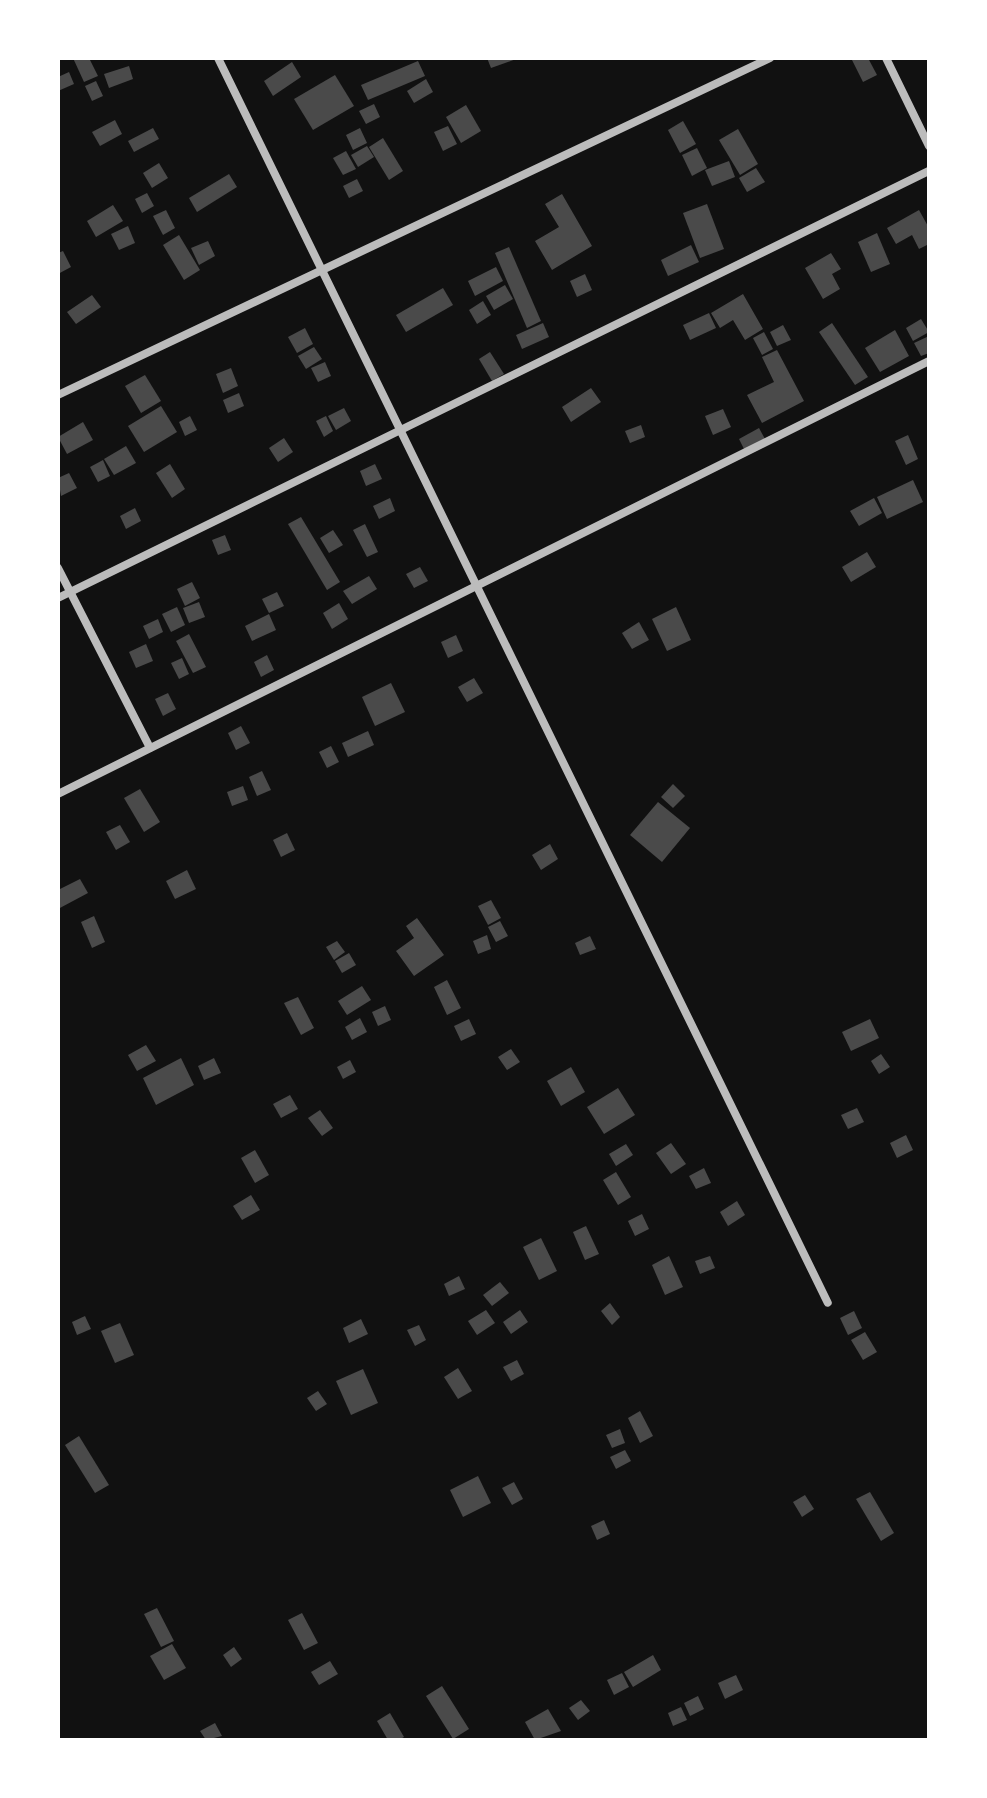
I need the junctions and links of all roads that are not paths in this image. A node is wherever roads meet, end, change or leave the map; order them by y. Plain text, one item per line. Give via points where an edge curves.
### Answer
1 (218, 58) edge
2 (770, 58) edge
3 (886, 58) edge
4 (929, 146) edge
5 (929, 171) edge
6 (322, 270) junction
7 (929, 361) edge
8 (58, 395) edge
9 (401, 432) junction
10 (58, 568) edge
11 (477, 586) junction
12 (70, 592) junction
13 (58, 598) edge
14 (150, 748) junction
15 (58, 794) edge
16 (828, 1303) dead end

1 - 6 street
2 - 6 street
3 - 4 street
5 - 9 street
6 - 8 street
6 - 9 street
7 - 11 street
9 - 11 street
9 - 12 street
10 - 12 street
11 - 14 street
11 - 16 street
12 - 13 street
12 - 14 street
14 - 15 street

